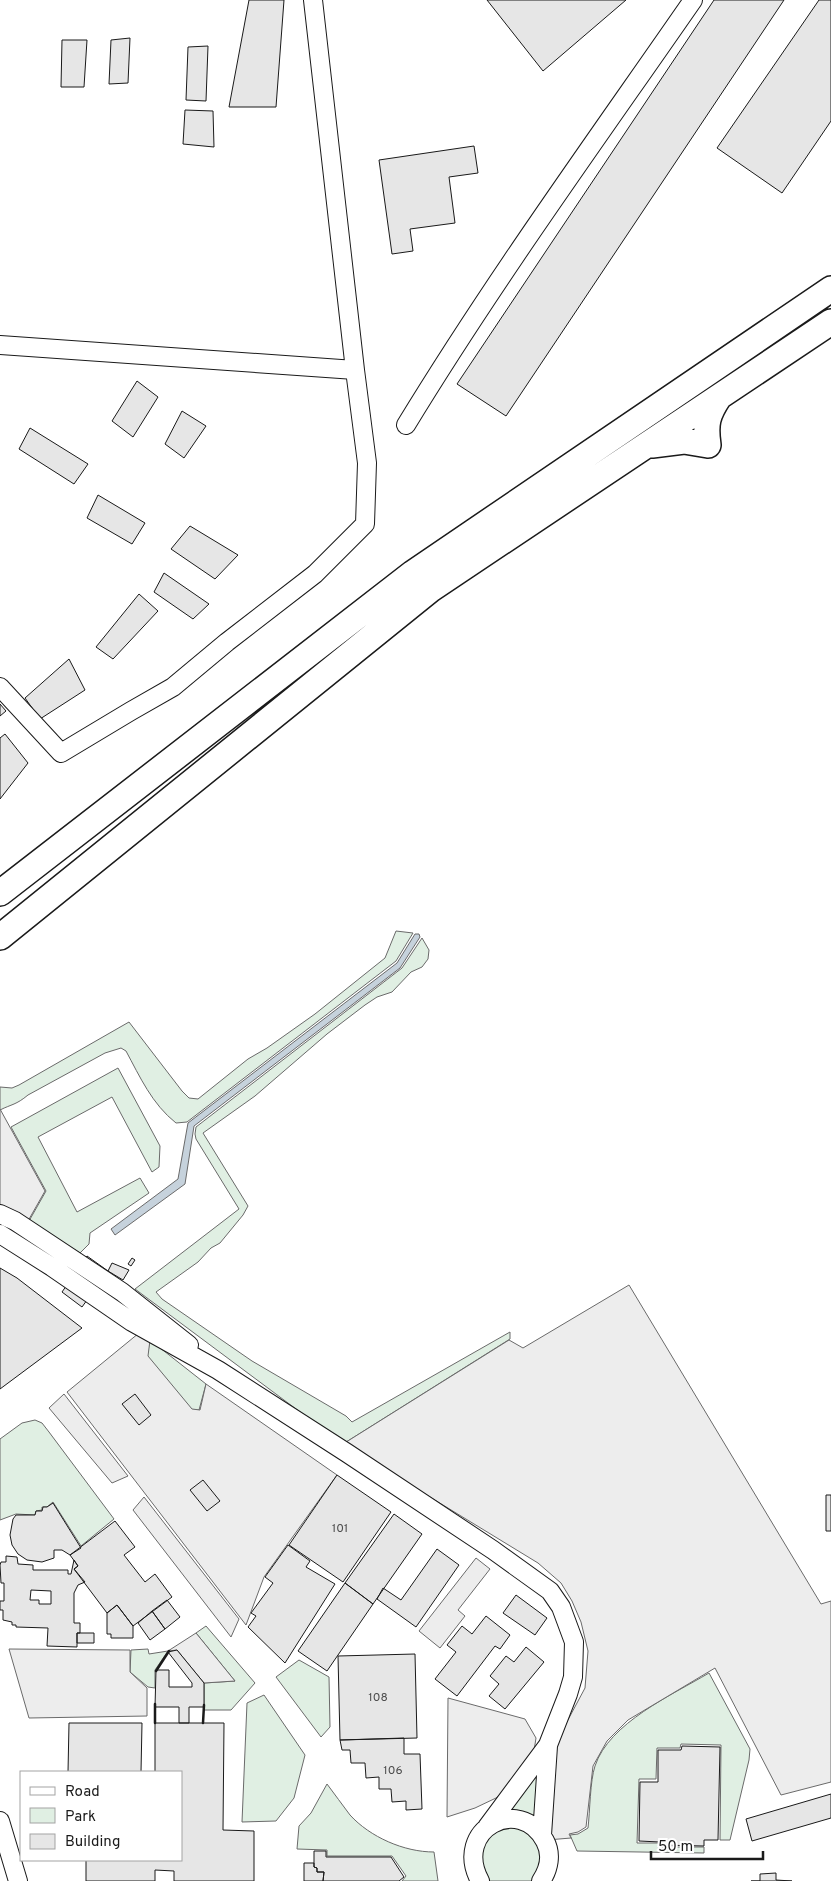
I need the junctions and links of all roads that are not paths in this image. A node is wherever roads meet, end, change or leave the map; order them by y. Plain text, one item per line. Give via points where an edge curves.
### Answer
1 (313, 0) edge
2 (693, 0) edge
3 (831, 289) edge
4 (831, 322) edge
5 (0, 345) edge
6 (355, 370) junction
7 (719, 397) junction
8 (406, 425) dead end
9 (634, 454) junction
10 (0, 687) edge
11 (0, 893) edge
12 (0, 938) edge
13 (0, 1214) edge
14 (0, 1234) edge
15 (218, 1370) junction
16 (548, 1745) junction
17 (0, 1821) edge
18 (487, 1827) junction
19 (542, 1835) junction
20 (18, 1881) edge
21 (480, 1881) edge
22 (542, 1881) edge

1 - 6 street
2 - 8 street via 436,375
3 - 11 highway via 413,573
4 - 7 highway
5 - 6 street
6 - 10 street via 368,463 365,524 315,574 173,687 62,753
7 - 9 highway
7 - 9 highway via 706,428 708,445 684,441 654,444
9 - 12 highway via 431,589
13 - 15 street via 122,1292
14 - 15 street via 132,1322
15 - 16 street via 485,1544 550,1591 568,1624 574,1642 575,1661 568,1694
16 - 18 street
16 - 19 street
17 - 20 street
18 - 19 street via 504,1820 516,1820 528,1823
18 - 21 street via 477,1841 472,1858
19 - 22 street via 548,1846 549,1859

